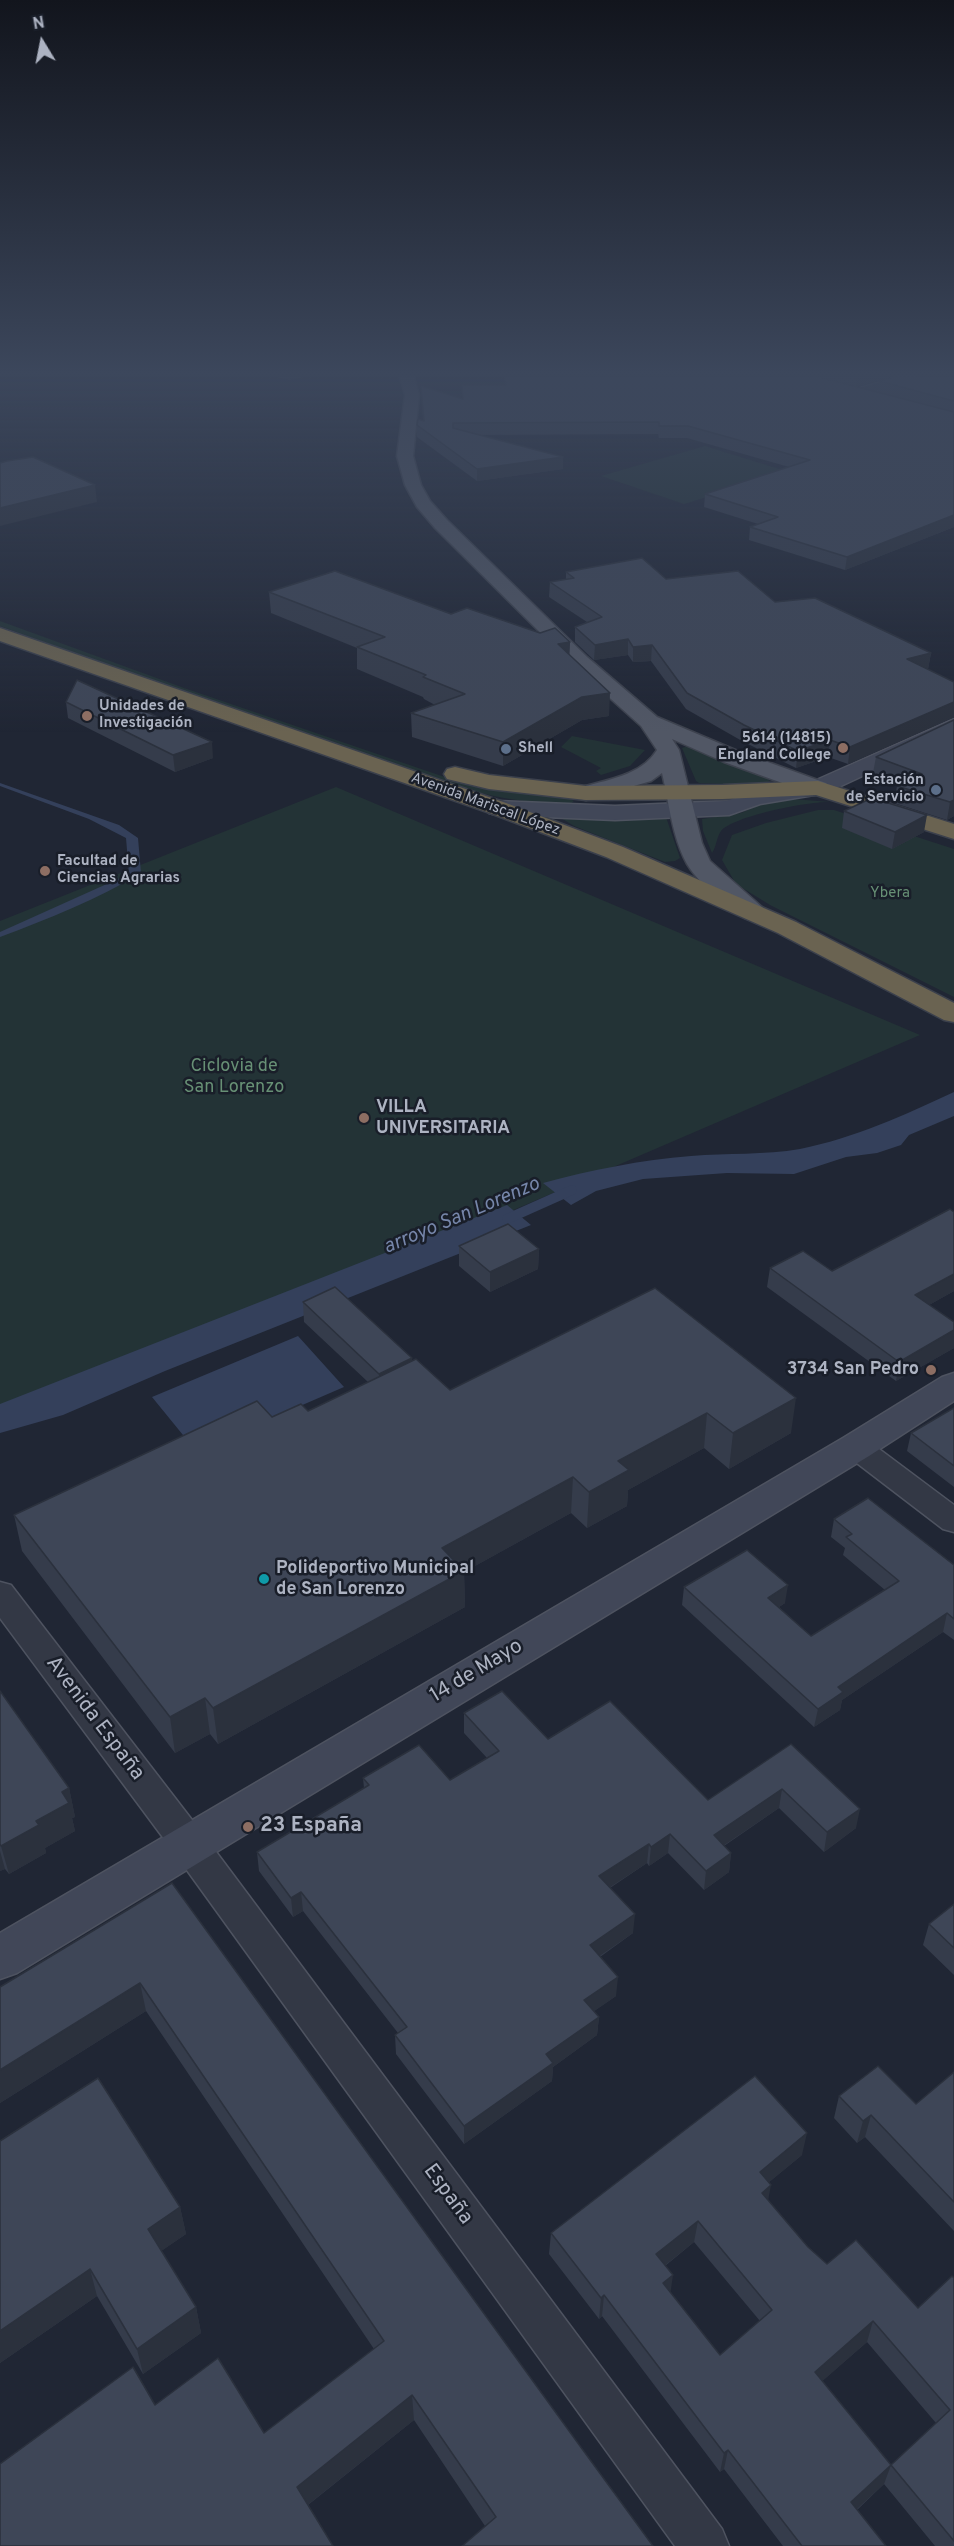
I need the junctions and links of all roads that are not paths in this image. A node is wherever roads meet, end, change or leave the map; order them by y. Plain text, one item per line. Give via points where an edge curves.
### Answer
1 (419, 496) edge
2 (0, 615) edge
3 (0, 634) edge
4 (649, 722) junction
5 (954, 725) edge
6 (668, 750) junction
7 (818, 788) junction
8 (586, 793) junction
9 (681, 802) junction
10 (497, 808) junction
11 (954, 832) edge
12 (754, 913) junction
13 (954, 1014) edge
14 (954, 1385) edge
15 (856, 1447) junction
16 (954, 1521) edge
17 (0, 1594) edge
18 (189, 1844) junction
19 (0, 1958) edge
20 (705, 2546) edge

1 - 4 main road via 441,524 580,661
2 - 8 highway, Avenida Mariscal López via 448,772 489,782
3 - 10 highway, Avenida Mariscal López
4 - 6 main road
4 - 7 main road
5 - 7 street
6 - 8 main road via 659,765 643,776
6 - 9 main road
7 - 9 street via 755,798 729,808
7 - 11 highway
8 - 9 highway, Avenida Mariscal López
9 - 10 street via 615,813
9 - 12 main road via 699,863
10 - 12 highway, Avenida Mariscal López
12 - 13 highway, Avenida Mariscal López
14 - 15 street, 14 de Mayo
15 - 16 street
15 - 18 street, 14 de Mayo
17 - 18 street, Avenida España
18 - 19 street, 14 de Mayo
18 - 20 street, España

